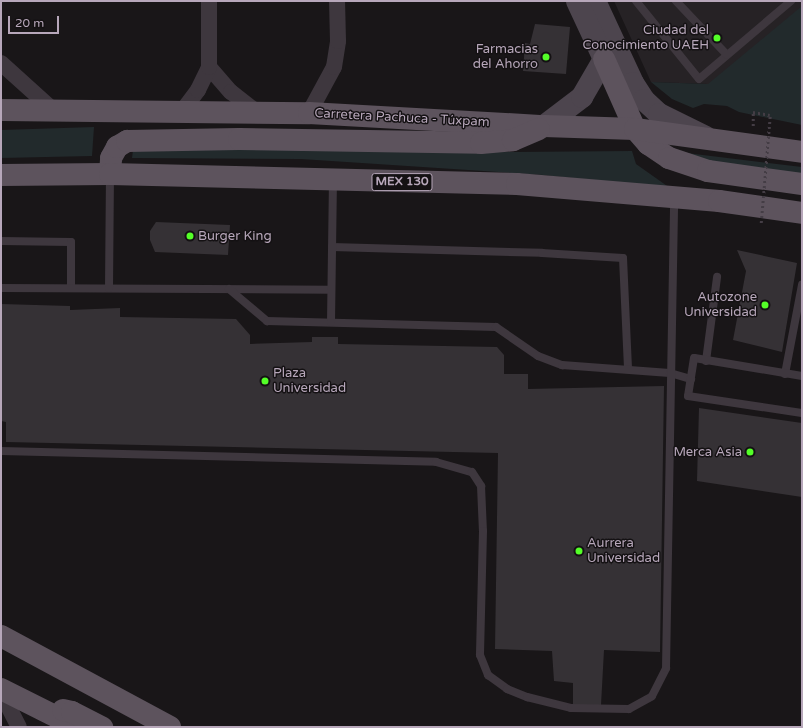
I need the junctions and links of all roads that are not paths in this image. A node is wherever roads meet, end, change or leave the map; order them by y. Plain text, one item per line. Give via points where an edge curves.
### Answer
1 (209, 1) edge
2 (337, 1) edge
3 (576, 1) edge
4 (596, 1) edge
5 (636, 1) edge
6 (676, 1) edge
7 (791, 1) edge
8 (727, 55) junction
9 (604, 59) junction
10 (1, 63) edge
11 (209, 67) junction
12 (1, 110) edge
13 (54, 110) junction
14 (183, 110) junction
15 (257, 112) junction
16 (309, 113) junction
17 (544, 126) junction
18 (635, 129) junction
19 (707, 138) junction
20 (802, 152) edge
21 (110, 174) junction
22 (1, 175) edge
23 (333, 180) junction
24 (802, 184) edge
25 (674, 197) junction
26 (802, 213) edge
27 (1, 241) edge
28 (332, 247) junction
29 (717, 277) dead end
30 (1, 288) edge
31 (71, 288) junction
32 (109, 288) junction
33 (229, 289) junction
34 (331, 290) junction
35 (801, 290) edge
36 (331, 322) junction
37 (706, 360) junction
38 (628, 369) junction
39 (670, 374) junction
40 (785, 374) junction
41 (802, 376) edge
42 (691, 379) junction
43 (802, 413) edge
44 (1, 451) edge
45 (1, 636) edge
46 (1, 689) edge
47 (1, 692) edge
48 (40, 708) junction
49 (20, 727) edge
50 (77, 727) edge
51 (102, 727) edge
52 (170, 727) edge

1 - 11 street
2 - 16 street via 338,41 334,67
3 - 9 street
4 - 19 street via 633,83 644,100 659,114
5 - 8 lane via 699,79
6 - 8 lane
7 - 8 lane
9 - 17 street via 582,97
9 - 18 main road
10 - 13 street
11 - 14 street via 198,90
11 - 15 street via 231,92
12 - 13 main road, Carretera Pachuca - Túxpam
13 - 14 main road, Carretera Pachuca - Túxpam
14 - 15 main road, Carretera Pachuca - Túxpam
15 - 16 main road, Carretera Pachuca - Túxpam
16 - 17 main road, Carretera Pachuca - Túxpam
17 - 18 main road, Carretera Pachuca - Túxpam
17 - 21 main road via 513,140 481,144 240,139 127,141 117,147 111,158
18 - 19 main road, Carretera Pachuca - Túxpam
18 - 24 main road via 648,144 669,158 701,169
19 - 20 main road, Carretera Pachuca - Túxpam
21 - 22 main road, MEX 130
21 - 23 main road, MEX 130
21 - 32 lane
23 - 25 main road, MEX 130 via 517,184
23 - 28 lane
25 - 26 main road, MEX 130
25 - 39 lane
27 - 31 lane via 71,242
28 - 34 lane
28 - 38 lane via 623,258
29 - 37 lane
30 - 31 lane
31 - 32 lane
32 - 33 lane
33 - 34 lane
33 - 36 lane via 267,321
34 - 36 lane
35 - 40 lane
36 - 38 lane via 496,328 538,356 562,365
37 - 40 lane
37 - 42 lane via 694,358
38 - 39 lane
39 - 42 lane
39 - 44 lane via 666,668 652,696 629,710 571,708 527,697 507,689 488,675 480,655 483,531 480,486 472,472 436,462
40 - 41 lane
42 - 43 lane via 688,396
45 - 52 main road
46 - 48 main road
47 - 49 street
48 - 50 main road
48 - 51 main road via 72,712

